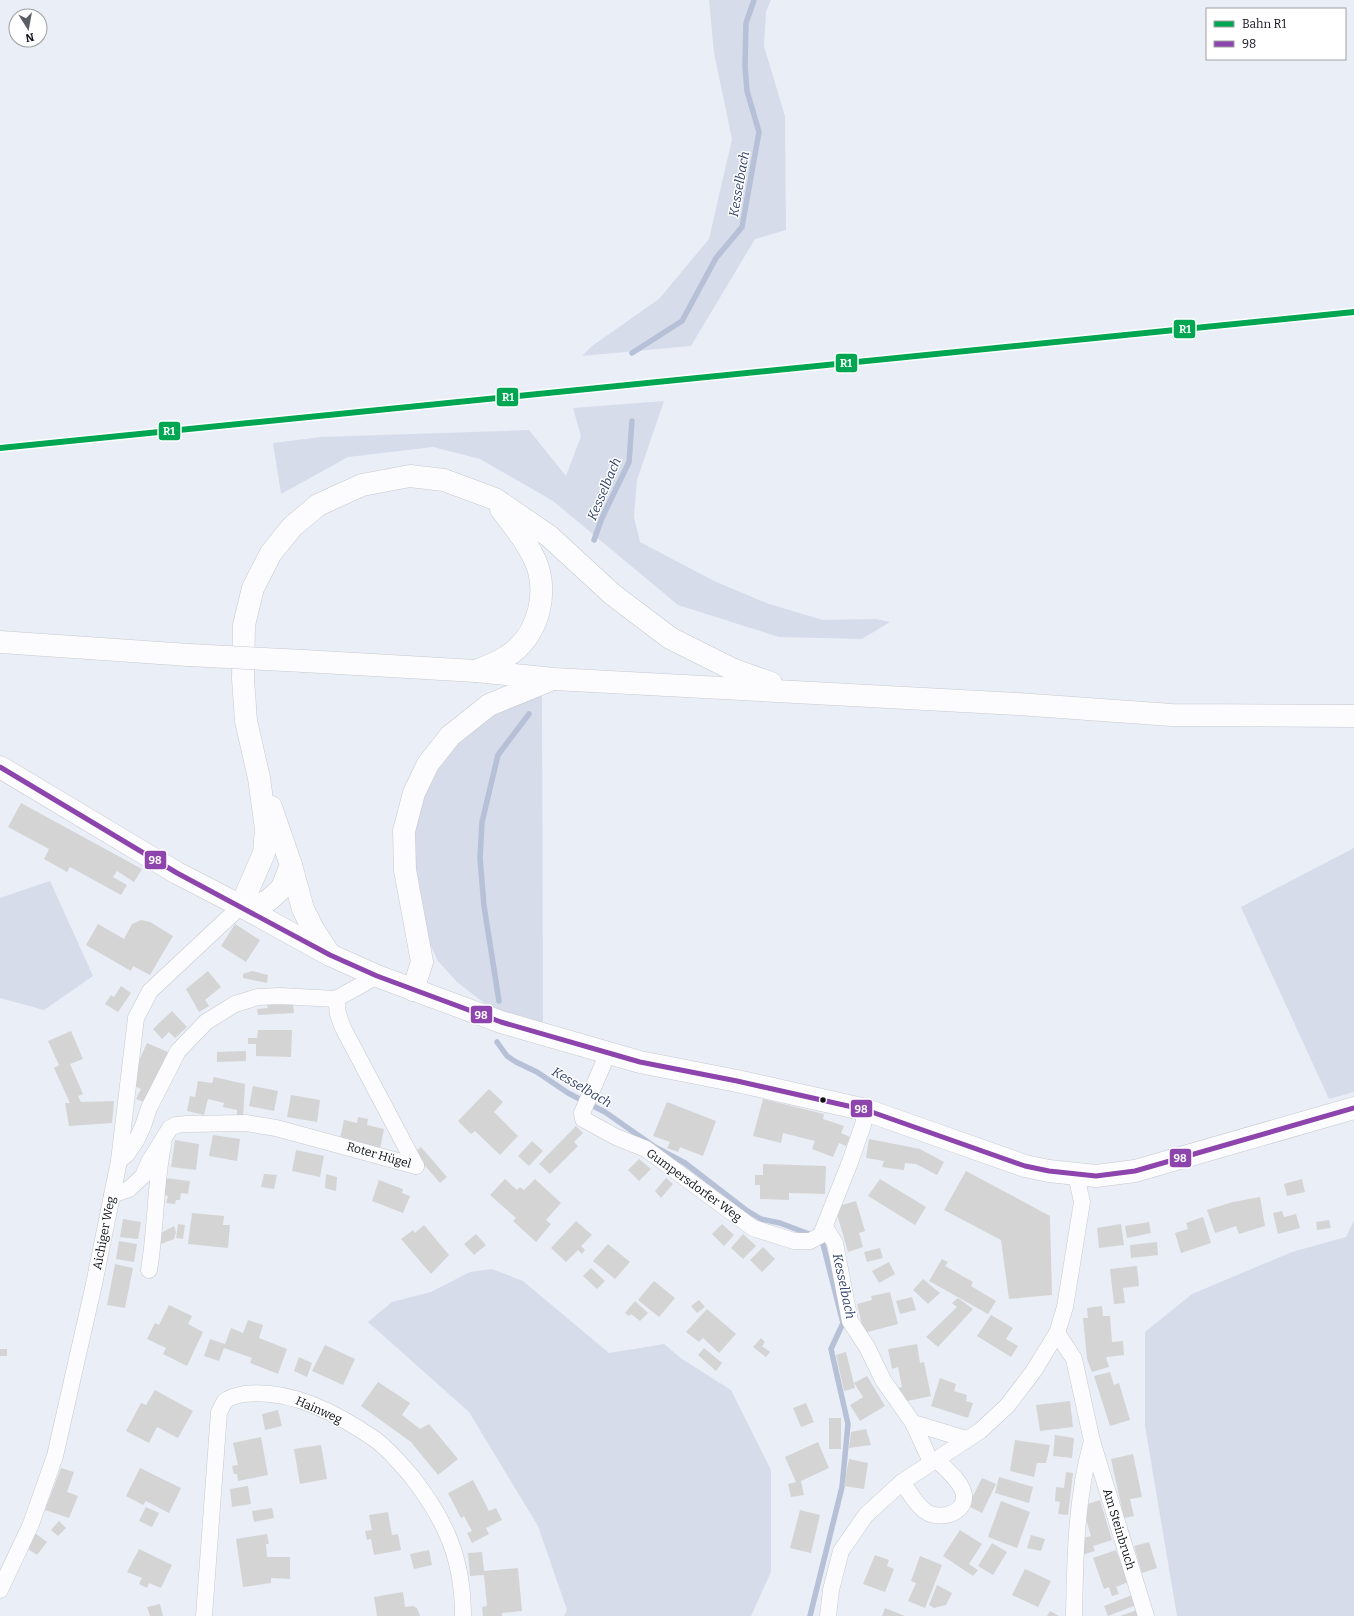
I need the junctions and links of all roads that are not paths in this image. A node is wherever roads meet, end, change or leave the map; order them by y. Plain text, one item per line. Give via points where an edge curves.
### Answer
1 (495, 499) junction
2 (0, 642) edge
3 (476, 671) junction
4 (554, 678) junction
5 (795, 691) junction
6 (1354, 716) edge
7 (0, 767) edge
8 (259, 778) junction
9 (291, 864) junction
10 (241, 906) junction
11 (330, 955) junction
12 (377, 976) junction
13 (413, 990) junction
14 (336, 1000) junction
15 (608, 1054) junction
16 (1354, 1108) edge
17 (866, 1110) junction
18 (164, 1138) junction
19 (119, 1161) junction
20 (1076, 1175) junction
21 (112, 1195) junction
22 (818, 1234) junction
23 (149, 1270) dead end
24 (1058, 1332) junction
25 (913, 1423) junction
26 (966, 1439) junction
27 (1092, 1441) junction
28 (933, 1460) junction
29 (902, 1482) junction
30 (0, 1590) edge
31 (204, 1616) edge
32 (463, 1616) edge
33 (828, 1616) edge
34 (1074, 1616) edge
35 (1146, 1616) edge

1 - 3 main road via 533,554 542,580 540,607 529,636 507,656
1 - 5 main road via 549,536 612,594 670,638 734,670
1 - 8 main road via 444,480 410,476 362,485 318,505 292,527 271,553 253,588 244,625 243,679 246,721
2 - 3 main road, bridge
3 - 4 main road
4 - 5 main road
4 - 13 main road via 488,705 450,736 428,764 414,793 404,831 405,870 422,962
5 - 6 main road via 1172,715
7 - 10 main road via 177,873
8 - 9 main road
8 - 10 main road via 266,829 264,853
9 - 10 main road via 282,888 269,900 257,906
9 - 11 main road via 303,909
10 - 11 main road
10 - 19 street, Aichiger Weg via 150,991 136,1018
11 - 12 main road
12 - 13 main road
12 - 14 street
13 - 15 main road via 501,1022
14 - 18 street, Roter Hügel via 338,1014 346,1034 416,1166 307,1135 246,1123 210,1122 176,1125 170,1128
14 - 19 street via 258,997 235,1004 206,1022 178,1051 149,1108 141,1131 127,1154
15 - 17 main road
15 - 22 street, Gumpersdorfer Weg via 582,1113 583,1119 616,1138 646,1149 753,1228 794,1241
16 - 20 main road via 1135,1171 1096,1176
17 - 20 main road via 1025,1166
17 - 22 street via 858,1140
18 - 21 street, Roter Hügel via 143,1176 129,1189
18 - 23 street via 159,1164
19 - 21 street, Aichiger Weg
20 - 24 street via 1082,1202 1066,1307
21 - 30 street, Aichiger Weg via 56,1456 31,1524
22 - 25 street via 835,1243 850,1321 867,1347 883,1380
24 - 26 street via 1033,1372 1007,1406 980,1431
24 - 27 street, Am Steinbruch via 1074,1359
25 - 26 street
25 - 28 street
26 - 28 street
27 - 34 street, Am Steinbruch via 1084,1470 1074,1568
27 - 35 street, Am Steinbruch
28 - 29 street
28 - 29 street via 957,1482 964,1494 963,1504 958,1510 940,1516 924,1511
29 - 33 street via 866,1515 841,1551 831,1590
31 - 32 street, Hainweg via 220,1412 226,1400 261,1392 289,1397 318,1407 376,1441 396,1459 412,1478 445,1529 460,1571

